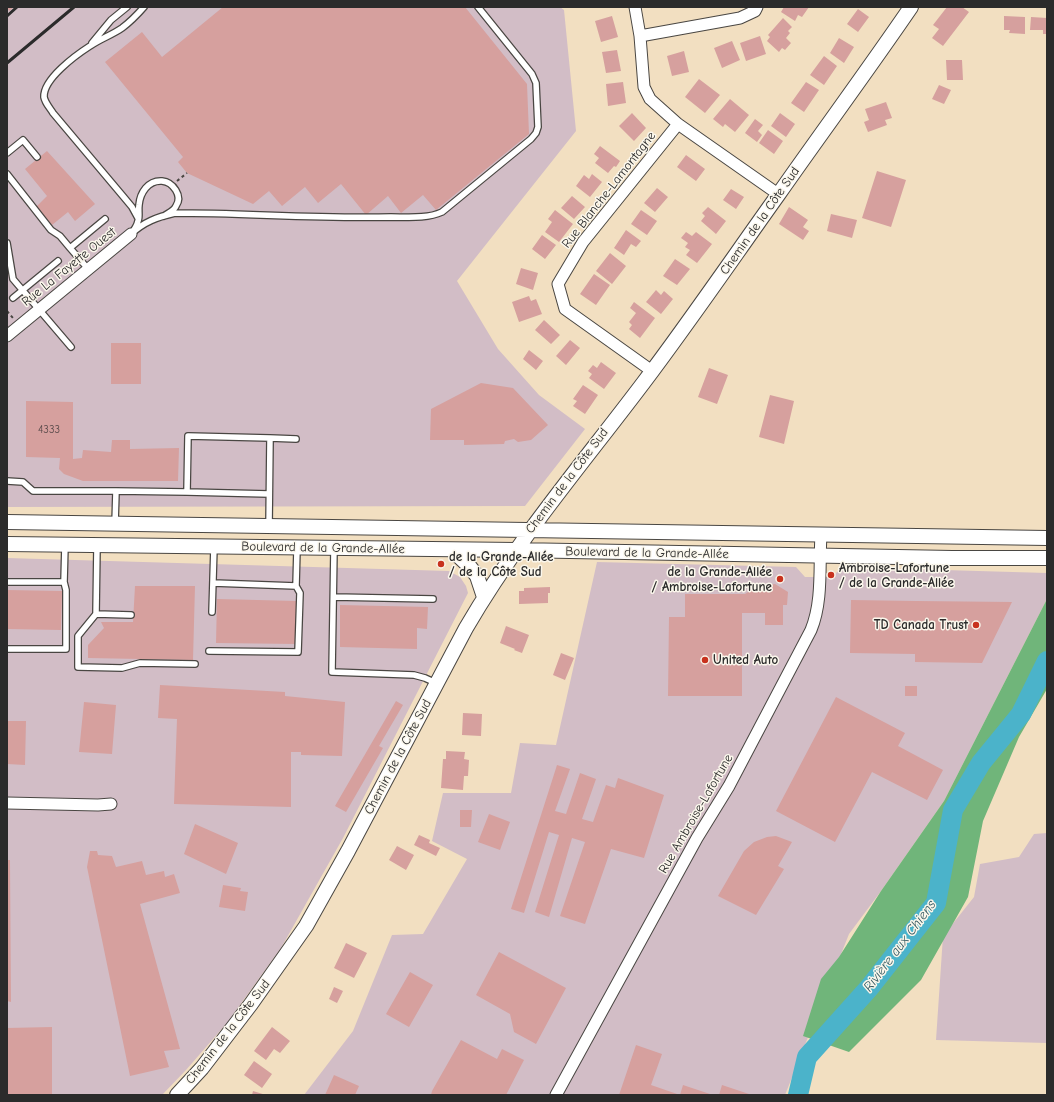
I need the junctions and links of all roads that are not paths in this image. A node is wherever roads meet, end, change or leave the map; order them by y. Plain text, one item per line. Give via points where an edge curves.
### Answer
1 (127, 7) edge
2 (144, 7) edge
3 (478, 7) edge
4 (635, 7) edge
5 (757, 7) edge
6 (911, 7) edge
7 (640, 36) junction
8 (89, 46) junction
9 (678, 124) junction
10 (7, 153) edge
11 (37, 157) dead end
12 (7, 174) edge
13 (778, 194) junction
14 (164, 216) junction
15 (105, 219) dead end
16 (138, 221) junction
17 (131, 234) junction
18 (7, 242) edge
19 (70, 248) junction
20 (58, 261) dead end
21 (89, 270) junction
22 (22, 290) junction
23 (13, 298) dead end
24 (39, 310) junction
25 (7, 336) edge
26 (71, 347) dead end
27 (652, 371) junction
28 (270, 438) junction
29 (296, 439) dead end
30 (7, 482) edge
31 (116, 491) junction
32 (187, 492) junction
33 (269, 494) junction
34 (7, 522) edge
35 (115, 524) junction
36 (269, 526) junction
37 (530, 530) junction
38 (821, 534) junction
39 (1047, 538) edge
40 (7, 544) edge
41 (65, 545) junction
42 (97, 545) junction
43 (214, 547) junction
44 (297, 548) junction
45 (334, 548) junction
46 (452, 550) junction
47 (516, 550) junction
48 (820, 556) junction
49 (1047, 558) edge
50 (7, 582) edge
51 (64, 582) junction
52 (213, 584) junction
53 (296, 586) junction
54 (334, 597) junction
55 (484, 597) junction
56 (433, 599) dead end
57 (212, 612) dead end
58 (96, 614) junction
59 (131, 615) dead end
60 (7, 649) edge
61 (209, 651) dead end
62 (195, 664) dead end
63 (437, 684) junction
64 (7, 803) edge
65 (111, 804) dead end
66 (177, 1095) edge
67 (556, 1095) edge

1 - 8 lane via 105,26
2 - 8 lane via 121,28
3 - 14 lane via 532,74 536,83 538,127 531,139 442,212 425,216 360,218 205,213 175,213
4 - 7 street
5 - 7 street via 755,11 740,18
6 - 13 street, Chemin de la Côte Sud
7 - 9 street via 644,87 650,99
8 - 16 lane via 51,80 46,89 45,100 132,207
9 - 13 street
9 - 27 street, Rue Blanche-Lamontagne via 583,242 558,284 565,309
10 - 11 lane via 23,140
12 - 19 lane via 51,230
13 - 27 street, Chemin de la Côte Sud
14 - 16 lane via 178,203 178,194 172,186 160,181 146,187 140,200
14 - 17 lane via 145,223
15 - 19 lane
16 - 17 lane
17 - 21 street, Rue La Fayette Ouest
18 - 22 lane via 13,279
19 - 21 lane
20 - 22 lane
21 - 24 street, Rue La Fayette Ouest
22 - 23 lane
22 - 24 lane
24 - 25 street, Rue La Fayette Ouest
24 - 26 lane
27 - 37 street, Chemin de la Côte Sud
28 - 29 lane
28 - 32 lane via 188,436
28 - 33 lane
30 - 31 lane via 23,482 33,491
31 - 32 lane
31 - 35 lane
32 - 33 lane
33 - 36 lane
34 - 35 street, Boulevard de la Grande-Allée
35 - 36 street, Boulevard de la Grande-Allée
36 - 37 street, Boulevard de la Grande-Allée
37 - 38 street, Boulevard de la Grande-Allée
37 - 47 street, Chemin de la Côte Sud
38 - 39 street, Boulevard de la Grande-Allée
38 - 48 street, Rue Ambroise-Lafortune
40 - 41 street, Boulevard de la Grande-Allée
41 - 42 street, Boulevard de la Grande-Allée
41 - 51 lane
42 - 43 street, Boulevard de la Grande-Allée
42 - 58 lane
43 - 44 street, Boulevard de la Grande-Allée
43 - 52 lane
44 - 45 street, Boulevard de la Grande-Allée
44 - 53 lane
45 - 46 street, Boulevard de la Grande-Allée
45 - 54 lane
46 - 47 street, Boulevard de la Grande-Allée
46 - 55 street via 477,576
47 - 48 street, Boulevard de la Grande-Allée
47 - 55 street, Chemin de la Côte Sud
48 - 49 street, Boulevard de la Grande-Allée
48 - 67 street, Rue Ambroise-Lafortune via 817,613 811,630 729,786 697,838
50 - 51 lane
51 - 60 lane via 66,649
52 - 53 lane
52 - 57 lane
53 - 61 lane via 300,594 298,652
54 - 56 lane
54 - 63 lane via 332,672 414,675
55 - 63 street, Chemin de la Côte Sud
58 - 59 lane
58 - 62 lane via 78,636 78,666 122,668 140,663
63 - 66 street, Chemin de la Côte Sud via 306,926 247,1010 202,1068
64 - 65 street

